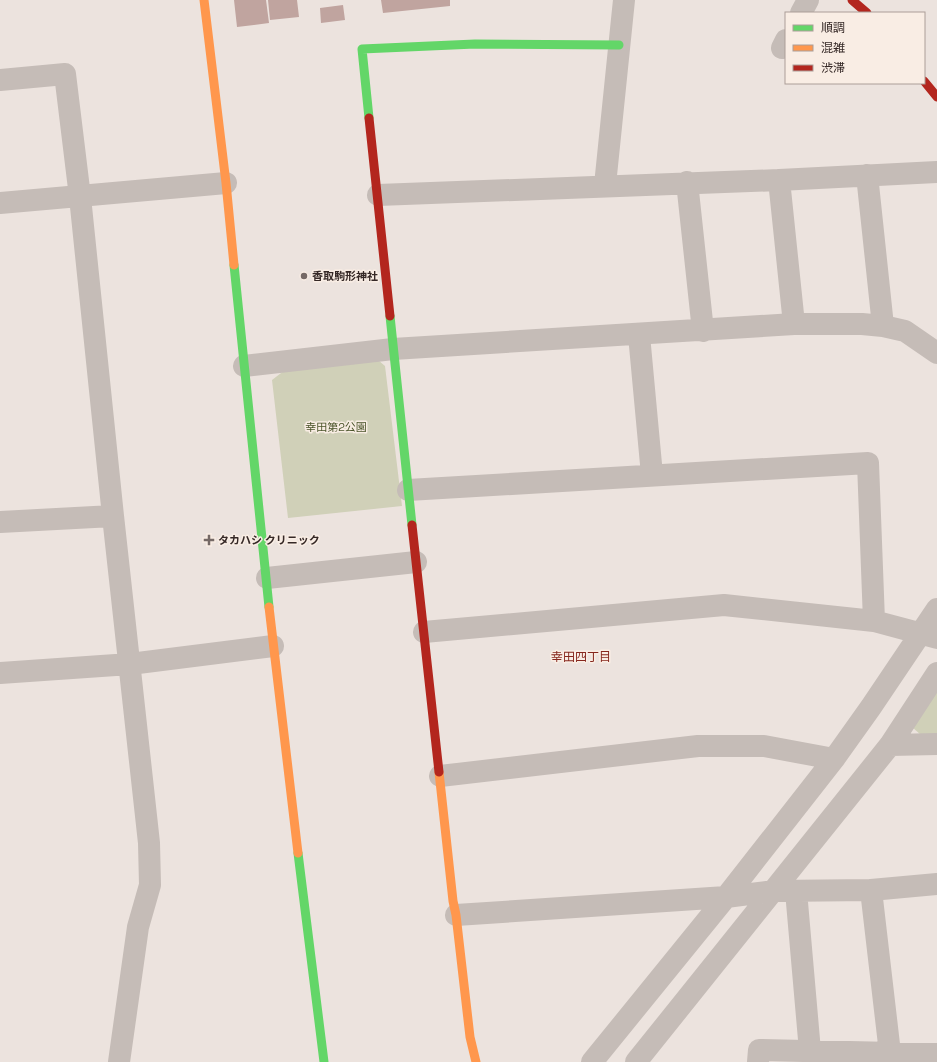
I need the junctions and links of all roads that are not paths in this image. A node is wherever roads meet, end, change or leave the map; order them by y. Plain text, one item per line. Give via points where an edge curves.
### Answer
1 (204, 0) edge
2 (624, 0) edge
3 (808, 0) edge
4 (852, 0) edge
5 (802, 12) edge
6 (866, 12) edge
7 (619, 45) junction
8 (0, 80) edge
9 (925, 82) edge
10 (937, 97) edge
11 (937, 172) edge
12 (867, 175) junction
13 (779, 180) junction
14 (687, 182) junction
15 (226, 183) junction
16 (605, 186) junction
17 (378, 195) junction
18 (80, 196) junction
19 (0, 203) edge
20 (794, 324) junction
21 (883, 326) junction
22 (703, 331) junction
23 (640, 335) junction
24 (393, 349) junction
25 (937, 353) edge
26 (244, 366) junction
27 (652, 475) junction
28 (408, 490) junction
29 (113, 516) junction
30 (0, 522) edge
31 (416, 562) junction
32 (267, 578) junction
33 (937, 609) edge
34 (874, 621) junction
35 (424, 632) junction
36 (929, 636) edge
37 (273, 646) junction
38 (130, 664) junction
39 (0, 673) edge
40 (937, 673) edge
41 (937, 744) edge
42 (890, 745) junction
43 (834, 758) junction
44 (440, 776) junction
45 (937, 884) edge
46 (871, 890) junction
47 (774, 891) junction
48 (796, 891) junction
49 (726, 897) junction
50 (456, 915) junction
51 (810, 1050) junction
52 (890, 1053) junction
53 (937, 1054) edge
54 (119, 1062) edge
55 (324, 1062) edge
56 (476, 1062) edge
57 (592, 1062) edge
58 (636, 1062) edge
59 (758, 1062) edge

1 - 15 street
2 - 7 street
3 - 5 street
4 - 6 street
7 - 16 street
7 - 17 street via 475,44 362,49
8 - 18 street via 65,74
9 - 10 street
11 - 12 street
12 - 13 street
12 - 21 street
13 - 14 street
13 - 20 street
14 - 16 street
14 - 22 street
15 - 18 street
15 - 26 street
16 - 17 street
17 - 24 street
18 - 19 street
18 - 29 street
20 - 21 street
20 - 22 street
21 - 25 street via 905,331
22 - 23 street
23 - 24 street
23 - 27 street
24 - 26 street
24 - 28 street
26 - 32 street
27 - 28 street
27 - 34 street via 868,463
28 - 31 street
29 - 30 street
29 - 38 street
31 - 32 street
31 - 35 street
32 - 37 street
33 - 36 street
34 - 35 street via 724,605
34 - 36 street
35 - 44 street
36 - 43 street
37 - 38 street
37 - 55 street
38 - 39 street
38 - 54 street via 149,843 150,885 138,927
40 - 42 street
41 - 42 street
42 - 47 street
43 - 44 street via 764,746 698,746
43 - 49 street
44 - 50 street
45 - 46 street
46 - 48 street
46 - 52 street
47 - 48 street
47 - 49 street
47 - 58 street
48 - 51 street
49 - 50 street
49 - 57 street
50 - 56 street via 470,1037
51 - 52 street
51 - 59 street via 759,1050
52 - 53 street

